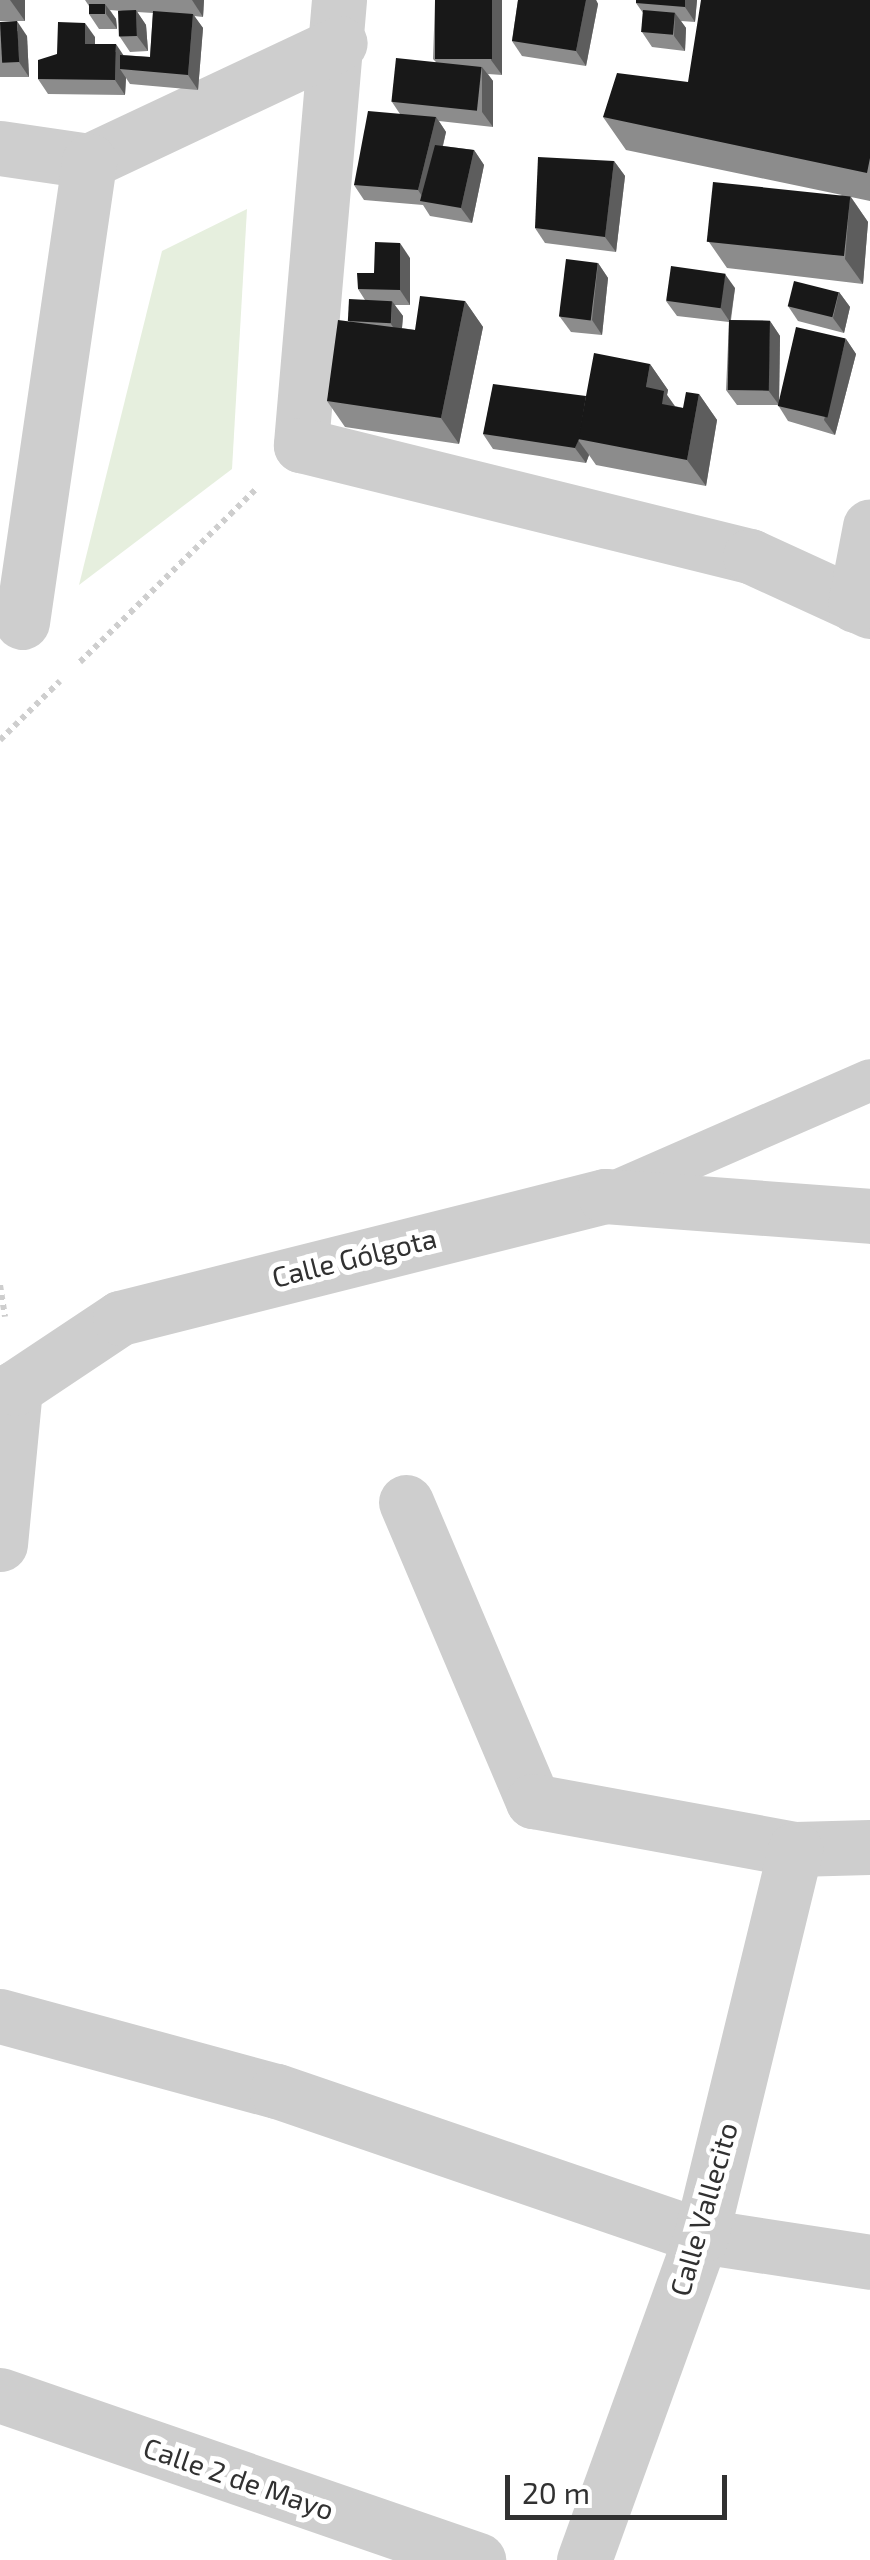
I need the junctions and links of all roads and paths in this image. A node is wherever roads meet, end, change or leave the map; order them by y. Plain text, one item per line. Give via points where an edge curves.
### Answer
1 (340, 21) edge
2 (0, 148) edge
3 (89, 161) junction
4 (301, 445) junction
5 (870, 526) edge
6 (863, 608) edge
7 (22, 622) dead end
8 (0, 740) edge
9 (870, 1080) edge
10 (605, 1196) junction
11 (870, 1216) edge
12 (8, 1384) edge
13 (406, 1502) dead end
14 (0, 1544) edge
15 (870, 1848) edge
16 (794, 1850) junction
17 (0, 2016) edge
18 (701, 2236) junction
19 (870, 2262) edge
20 (0, 2395) edge
21 (478, 2560) edge
22 (584, 2560) edge

1 - 3 street
1 - 4 street
2 - 3 street
3 - 7 street
4 - 6 street via 750,556
4 - 8 path
5 - 6 street
9 - 10 lane
10 - 11 street, Calle Gólgota
10 - 12 street, Calle Gólgota via 120,1318
12 - 14 street, Calle Gólgota
13 - 16 street via 533,1801
15 - 16 street
16 - 18 street, Calle Vallecito
17 - 18 street via 277,2091
18 - 19 street
18 - 22 street, Calle Vallecito
20 - 21 street, Calle 2 de Mayo

